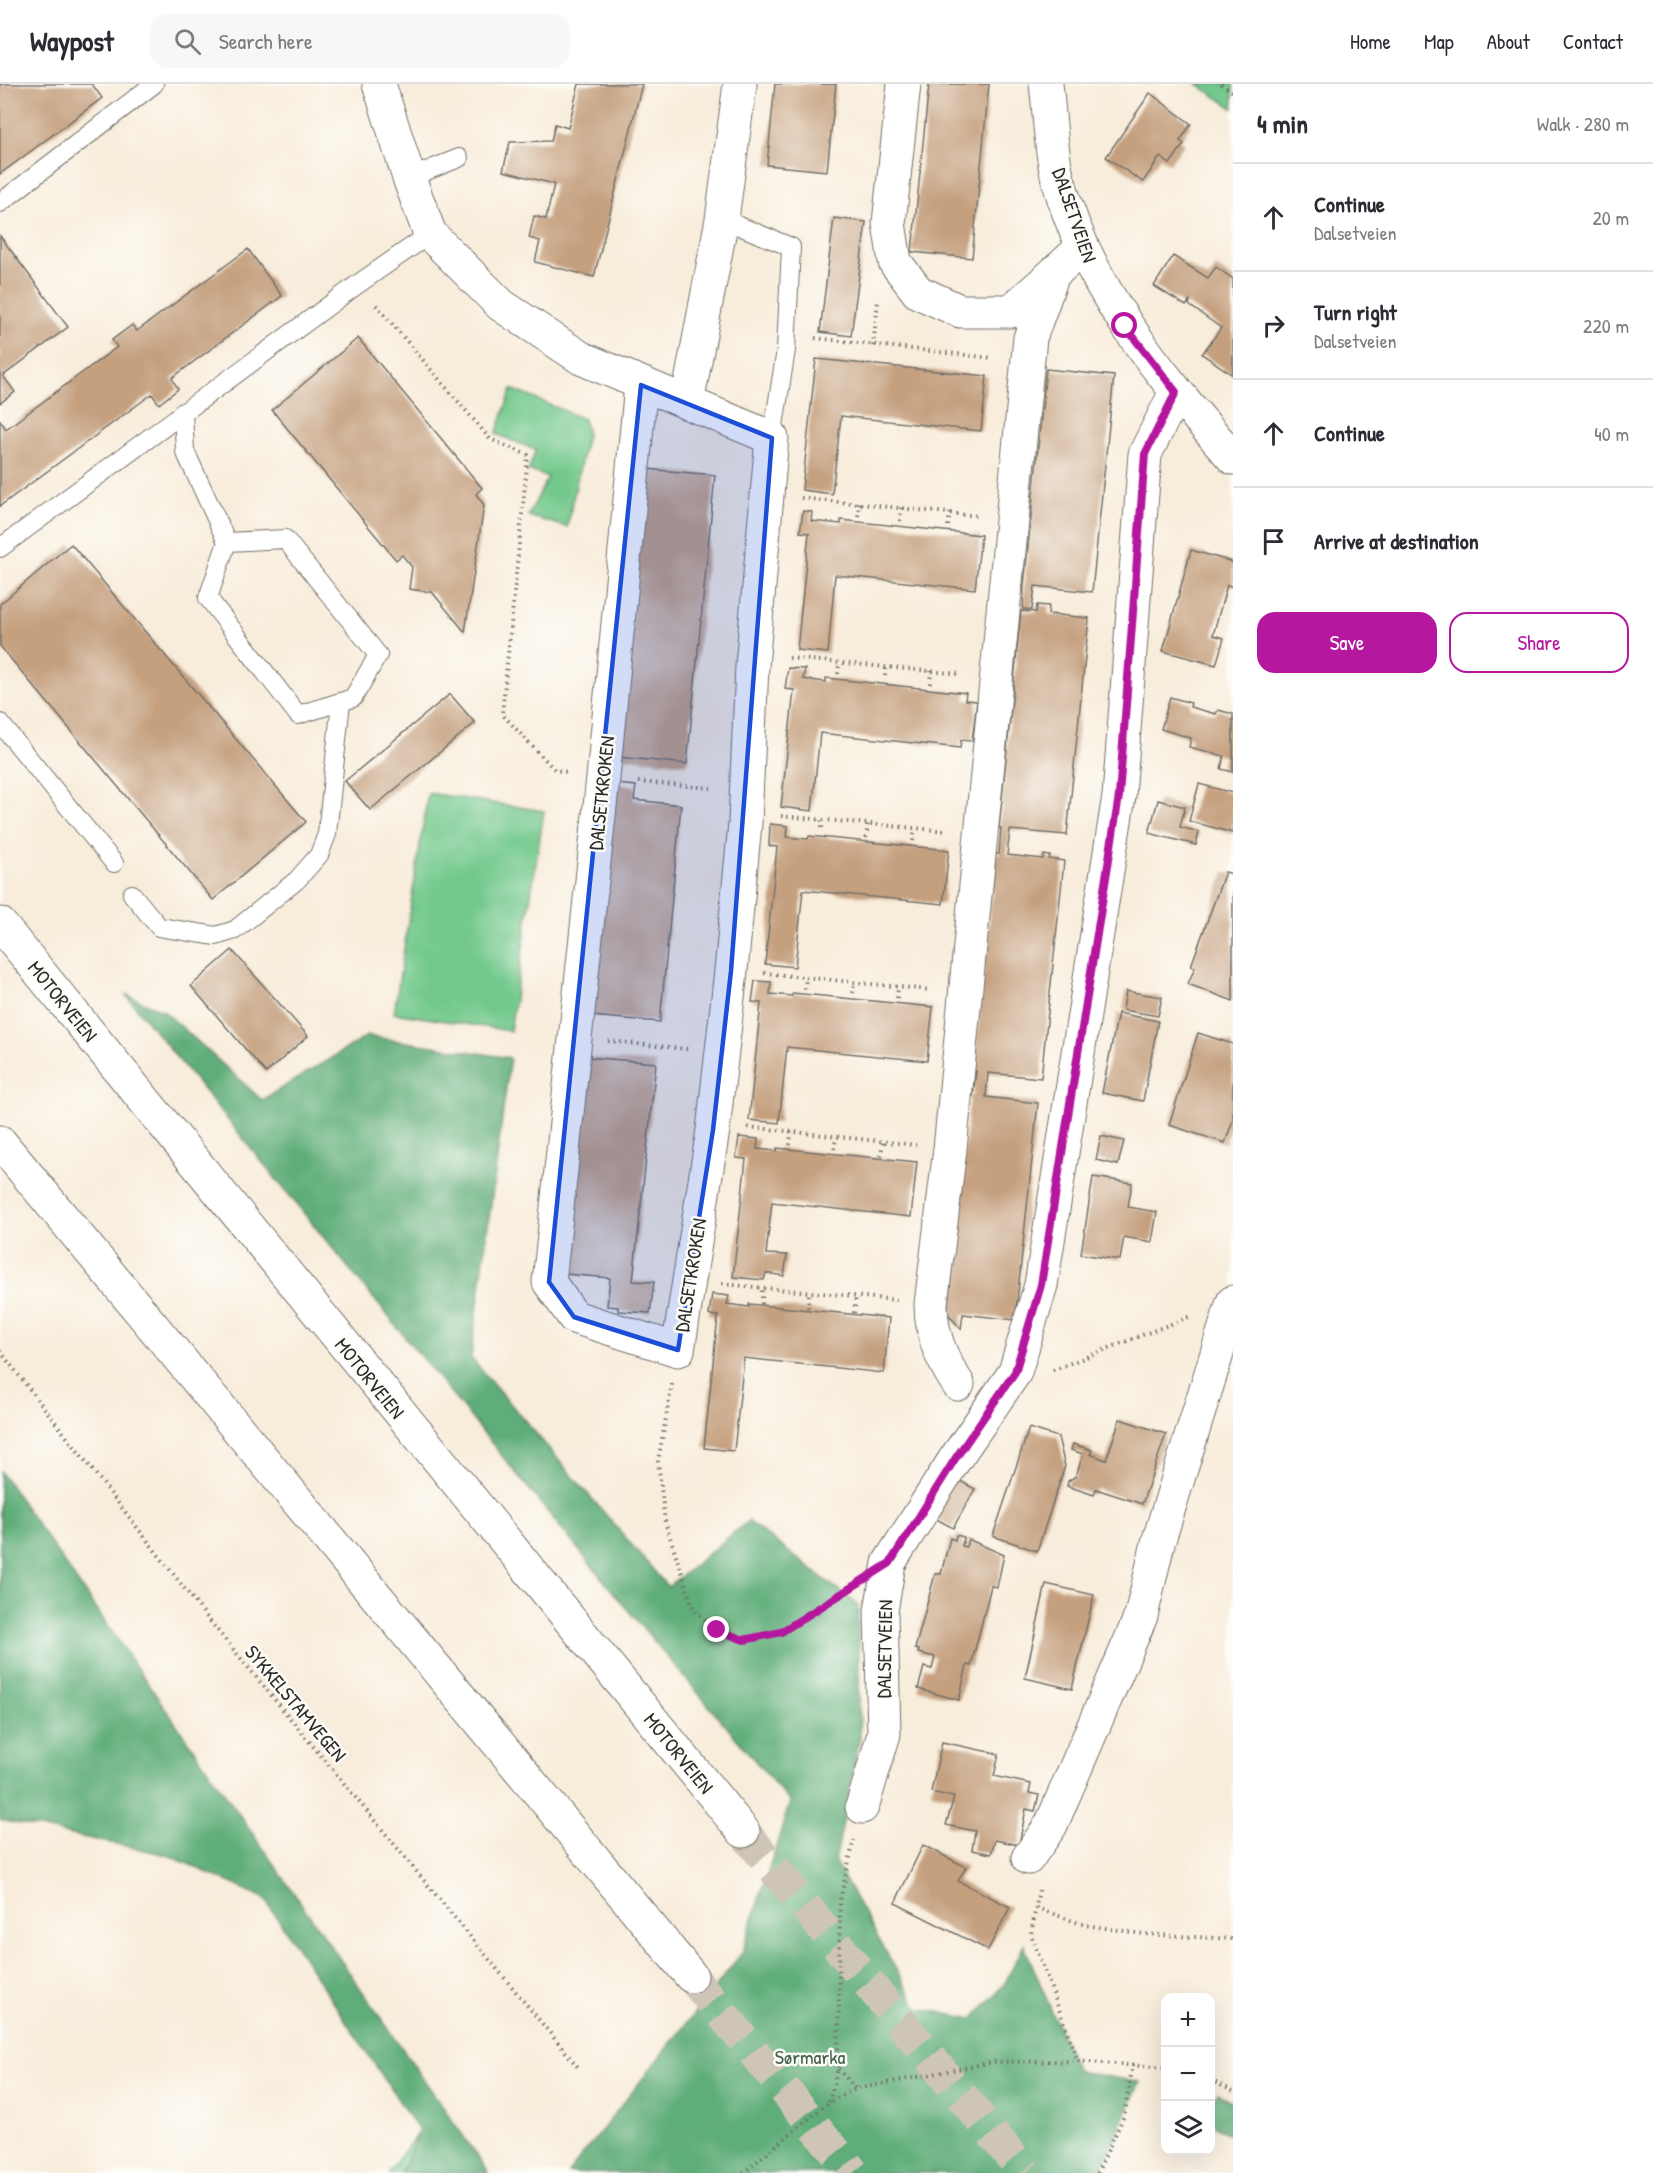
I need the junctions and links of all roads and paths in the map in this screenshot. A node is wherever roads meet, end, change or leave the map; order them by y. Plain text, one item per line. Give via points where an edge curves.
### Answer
1 (154, 84) edge
2 (379, 84) edge
3 (740, 84) edge
4 (904, 84) edge
5 (1046, 84) edge
6 (1221, 84) edge
7 (1233, 92) edge
8 (459, 158) dead end
9 (409, 178) junction
10 (0, 203) edge
11 (722, 219) junction
12 (430, 234) junction
13 (1082, 248) junction
14 (1053, 274) junction
15 (358, 284) junction
16 (814, 338) dead end
17 (1029, 361) junction
18 (641, 385) junction
19 (1176, 392) junction
20 (687, 404) junction
21 (183, 412) junction
22 (772, 438) junction
23 (1233, 458) edge
24 (804, 496) dead end
25 (859, 502) junction
26 (901, 507) junction
27 (950, 513) junction
28 (858, 516) dead end
29 (1013, 520) junction
30 (900, 521) dead end
31 (948, 526) dead end
32 (227, 542) junction
33 (0, 548) edge
34 (792, 658) dead end
35 (839, 662) junction
36 (886, 667) junction
37 (931, 671) junction
38 (838, 674) dead end
39 (885, 676) dead end
40 (997, 677) junction
41 (930, 684) dead end
42 (341, 702) junction
43 (0, 723) edge
44 (603, 778) junction
45 (771, 815) dead end
46 (822, 820) junction
47 (868, 824) junction
48 (822, 828) dead end
49 (915, 829) junction
50 (981, 834) junction
51 (866, 838) dead end
52 (913, 841) dead end
53 (114, 863) dead end
54 (132, 894) dead end
55 (0, 924) edge
56 (762, 973) dead end
57 (806, 977) junction
58 (855, 982) junction
59 (898, 987) junction
60 (805, 989) dead end
61 (853, 993) dead end
62 (964, 993) junction
63 (897, 998) dead end
64 (736, 1126) dead end
65 (791, 1132) junction
66 (836, 1137) junction
67 (883, 1141) junction
68 (0, 1142) edge
69 (790, 1145) dead end
70 (834, 1149) dead end
71 (950, 1149) junction
72 (881, 1156) dead end
73 (717, 1284) dead end
74 (762, 1288) junction
75 (809, 1292) junction
76 (856, 1296) junction
77 (1233, 1302) edge
78 (762, 1304) dead end
79 (931, 1304) junction
80 (808, 1308) dead end
81 (854, 1312) dead end
82 (1200, 1312) dead end
83 (678, 1350) junction
84 (0, 1352) edge
85 (1015, 1372) junction
86 (958, 1384) dead end
87 (890, 1563) junction
88 (862, 1807) joint
89 (743, 1831) tunnel mouth
90 (1034, 1873) joint
91 (1036, 1908) junction
92 (1233, 1939) edge
93 (691, 1976) tunnel mouth
94 (1077, 2061) junction
95 (1133, 2064) junction
96 (578, 2067) dead end
97 (1161, 2067) edge
98 (838, 2068) junction
99 (1215, 2082) edge
100 (856, 2089) junction
101 (1233, 2091) edge
102 (829, 2102) junction
103 (743, 2173) edge
104 (1097, 2173) edge

1 - 10 lane
2 - 9 main road
3 - 11 main road
4 - 14 main road via 889,223 895,262 900,270 918,292 960,311 1011,310
5 - 13 main road, DALSETVEIEN via 1057,177
6 - 7 path
8 - 9 lane
9 - 12 main road
11 - 20 main road
11 - 22 lane via 792,247 786,350
12 - 15 lane
12 - 18 main road via 501,305 581,358
13 - 14 main road
13 - 19 main road, DALSETVEIEN via 1125,326
14 - 17 main road via 1030,338
15 - 21 lane
15 - 44 path via 490,439 528,455 502,714 555,770
16 - 17 path
17 - 29 main road
18 - 20 main road
18 - 44 main road, DALSETKROKEN
19 - 23 main road, DALSETVEIEN
19 - 85 main road, DALSETVEIEN via 1145,454 1119,796 1041,1285
20 - 22 main road
21 - 32 lane via 184,451
21 - 33 lane
22 - 83 main road, DALSETKROKEN via 731,971 713,1130
24 - 25 path
25 - 26 path
25 - 28 path
26 - 27 path
26 - 30 path
27 - 29 path
27 - 31 path
29 - 40 main road
32 - 42 lane via 208,598 298,715
32 - 42 lane via 285,539 378,655 353,698
34 - 35 path
35 - 36 path
35 - 38 path
36 - 37 path
36 - 39 path
37 - 40 path
37 - 41 path
40 - 50 main road
42 - 54 lane via 327,834 319,855 297,880 235,930 216,936 159,927
43 - 53 lane
44 - 83 main road, DALSETKROKEN via 549,1282 574,1317
45 - 46 path
46 - 47 path
46 - 48 path
47 - 49 path
47 - 51 path
49 - 50 path
49 - 52 path
50 - 62 main road
55 - 89 main road, MOTORVEIEN
56 - 57 path
57 - 58 path
57 - 60 path
58 - 59 path
58 - 61 path
59 - 62 path
59 - 63 path
62 - 71 main road
64 - 65 path
65 - 66 path
65 - 69 path
66 - 67 path
66 - 70 path
67 - 71 path
67 - 72 path
68 - 93 main road
71 - 79 main road
73 - 74 path
74 - 75 path
74 - 78 path
75 - 76 path
75 - 80 path
76 - 79 path
76 - 81 path
77 - 90 main road via 1158,1543 1141,1616 1051,1824
79 - 86 main road via 931,1326 941,1359
82 - 85 path via 1034,1377
83 - 87 path via 658,1461 665,1522 694,1610 717,1630 744,1640 781,1632
84 - 96 path, SYKKELSTAMVEGEN via 209,1620
85 - 87 main road, DALSETVEIEN
87 - 88 main road, DALSETVEIEN via 881,1611 884,1734
88 - 98 path via 840,1900
90 - 91 path
91 - 92 path via 1084,1925 1131,1933
91 - 94 path via 1031,1934
94 - 95 path
94 - 100 path via 994,2062
95 - 97 path
95 - 104 path via 1124,2116
98 - 100 path
98 - 102 path
99 - 101 path
100 - 102 path
102 - 103 path

